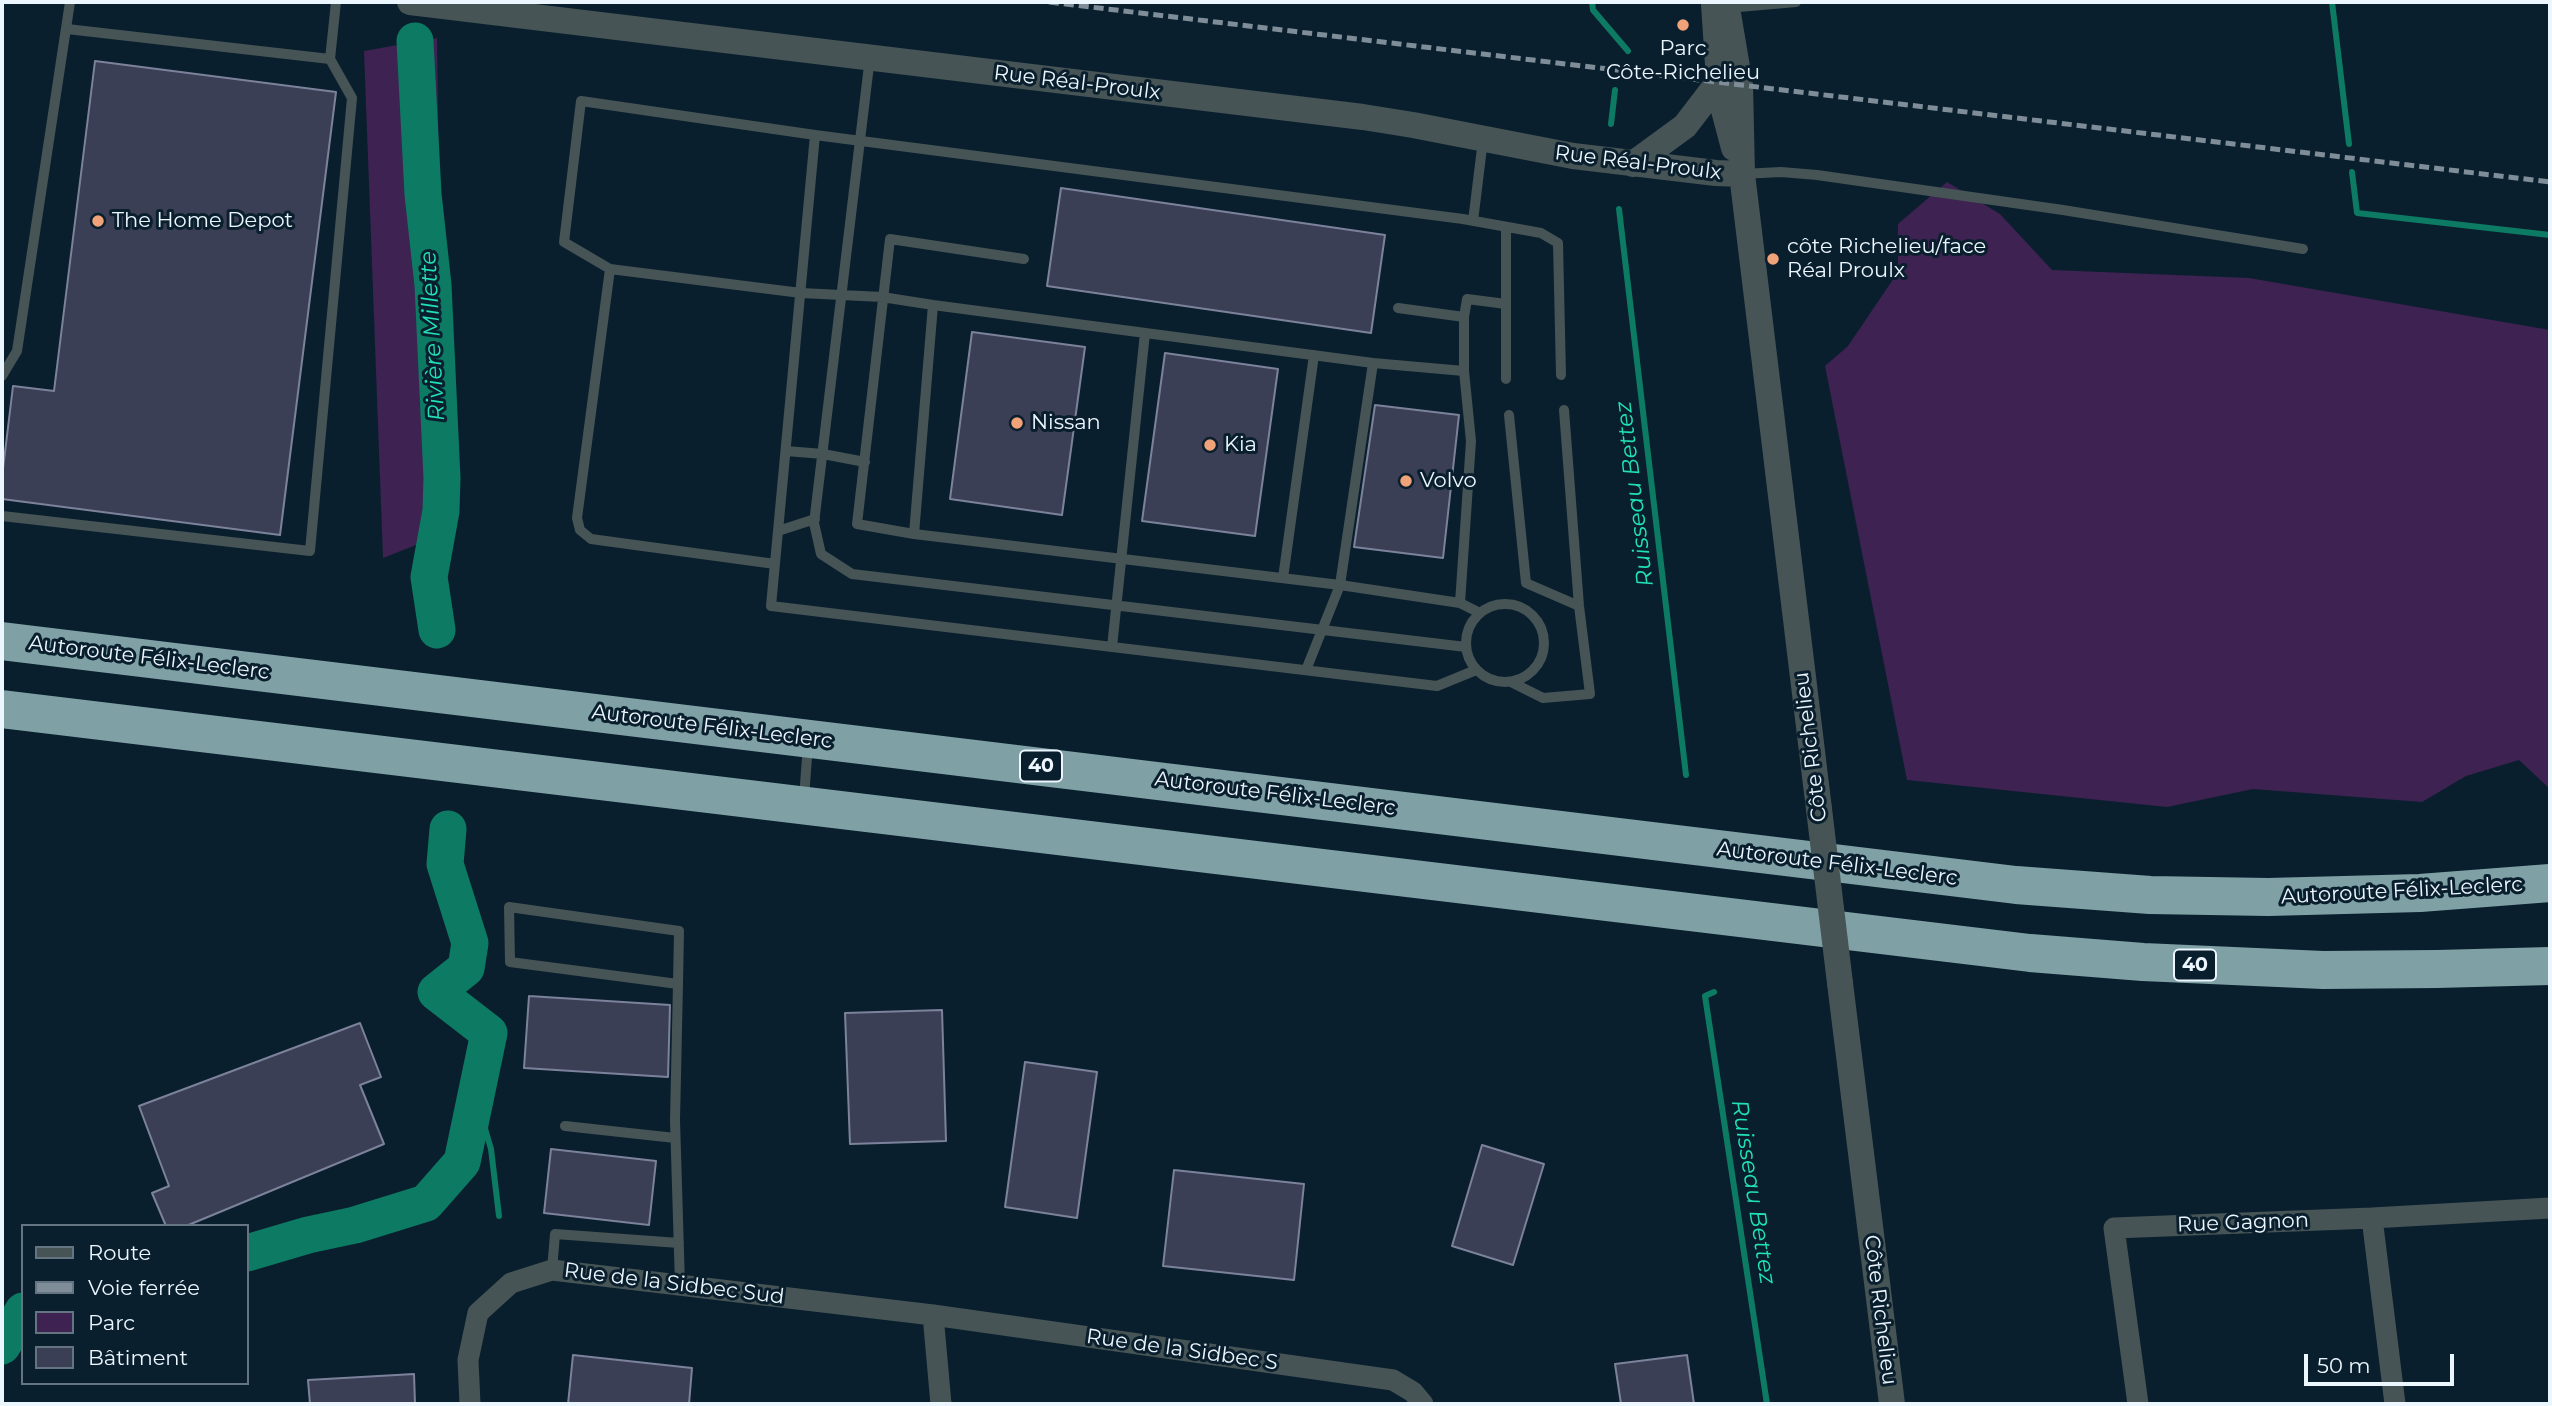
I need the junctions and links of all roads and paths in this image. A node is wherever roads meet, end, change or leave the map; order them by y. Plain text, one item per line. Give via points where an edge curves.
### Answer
1 (70, 2) edge
2 (336, 2) edge
3 (410, 2) edge
4 (1796, 2) edge
5 (1722, 4) edge
6 (67, 29) junction
7 (870, 57) junction
8 (330, 59) junction
9 (1718, 83) junction
10 (815, 135) junction
11 (861, 139) junction
12 (1483, 140) junction
13 (1633, 164) junction
14 (1742, 174) junction
15 (1473, 221) junction
16 (1506, 227) junction
17 (2303, 250) dead end
18 (1024, 259) dead end
19 (610, 269) junction
20 (801, 293) junction
21 (842, 294) junction
22 (882, 297) junction
23 (1506, 304) junction
24 (933, 305) junction
25 (1398, 308) dead end
26 (1464, 317) junction
27 (1145, 333) junction
28 (1314, 355) junction
29 (1373, 363) junction
30 (1464, 371) junction
31 (1561, 375) dead end
32 (2, 376) edge
33 (1506, 380) dead end
34 (1564, 410) dead end
35 (1509, 415) dead end
36 (786, 452) junction
37 (823, 454) junction
38 (865, 462) junction
39 (2, 516) edge
40 (815, 519) junction
41 (778, 531) junction
42 (914, 534) junction
43 (1123, 559) junction
44 (775, 564) junction
45 (1283, 578) junction
46 (1340, 585) junction
47 (1460, 603) junction
48 (1117, 605) junction
49 (1579, 606) junction
50 (1480, 613) junction
51 (1323, 630) junction
52 (2, 640) edge
53 (1112, 647) junction
54 (1466, 647) junction
55 (1306, 670) junction
56 (1476, 670) junction
57 (1511, 682) junction
58 (2, 709) edge
59 (808, 738) junction
60 (803, 804) junction
61 (2543, 883) edge
62 (2550, 966) edge
63 (678, 984) junction
64 (565, 1126) dead end
65 (676, 1138) junction
66 (2550, 1208) edge
67 (2372, 1218) junction
68 (678, 1243) junction
69 (552, 1270) junction
70 (680, 1285) junction
71 (933, 1315) junction
72 (470, 1404) edge
73 (941, 1404) edge
74 (1423, 1404) edge
75 (1892, 1404) edge
76 (2138, 1404) edge
77 (2395, 1404) edge

1 - 6 lane
2 - 8 lane
3 - 7 street, Rue Réal-Proulx
4 - 5 lane
5 - 9 street, Côte Richelieu
5 - 14 street, Côte Richelieu via 1740,85
6 - 8 lane
6 - 32 lane via 17,351
7 - 11 lane
7 - 12 street, Rue Réal-Proulx via 1363,117
8 - 39 lane via 352,98 310,551
9 - 13 street via 1685,127
9 - 14 street, Côte Richelieu
10 - 11 lane
10 - 19 lane via 581,101 564,242
10 - 20 lane
11 - 15 lane
11 - 21 lane
12 - 13 street, Rue Réal-Proulx
12 - 15 lane
13 - 14 street, Rue Réal-Proulx
14 - 17 lane via 1818,175
14 - 75 street, Côte Richelieu, bridge
15 - 16 lane
16 - 23 lane
16 - 31 lane via 1541,233 1558,243
18 - 22 lane via 890,239
19 - 20 lane
19 - 44 lane via 577,518 580,530 591,539
20 - 21 lane
20 - 36 lane
21 - 22 lane
21 - 37 lane
22 - 24 lane
22 - 38 lane
23 - 26 lane via 1466,299
23 - 33 lane
24 - 27 lane
24 - 42 lane
25 - 26 lane
26 - 30 lane
27 - 28 lane
27 - 43 lane
28 - 29 lane
28 - 45 lane
29 - 30 lane
29 - 46 lane
30 - 47 lane via 1471,441
34 - 49 lane
35 - 49 lane via 1526,583
36 - 37 lane
36 - 41 lane
37 - 38 lane
37 - 40 lane
38 - 42 lane via 857,524
40 - 41 lane
40 - 48 lane via 821,554 852,574
41 - 44 lane
42 - 43 lane
43 - 45 lane
43 - 48 lane
44 - 53 lane via 771,606
45 - 46 lane
46 - 47 lane
46 - 51 lane
47 - 50 lane
48 - 51 lane
48 - 53 lane
49 - 57 lane via 1590,694 1544,698
50 - 54 lane via 1467,634
50 - 57 lane via 1503,604 1516,606 1528,611 1543,633 1541,659 1534,670
51 - 54 lane
51 - 55 lane
52 - 59 highway, Autoroute Félix-Leclerc / 40
53 - 55 lane
54 - 56 lane
55 - 56 lane via 1437,686
56 - 57 lane via 1486,678
58 - 60 highway, 40
59 - 60 lane
59 - 61 highway, Autoroute Félix-Leclerc / 40 via 2081,891 2318,897
60 - 62 highway, 40 via 2030,953 2323,970
63 - 63 lane via 679,931 509,907 510,962
63 - 65 lane
64 - 65 lane
65 - 68 lane
66 - 67 street, Rue Gagnon
67 - 76 street, Rue Gagnon via 2114,1227
67 - 77 street
68 - 69 lane via 555,1234
68 - 70 lane
69 - 70 street, Rue de la Sidbec Sud
69 - 72 street, Rue de la Sidbec Sud via 511,1283 478,1313 468,1360
70 - 71 street, Rue de la Sidbec Sud
71 - 73 street
71 - 74 street, Rue de la Sidbec S via 1392,1380

